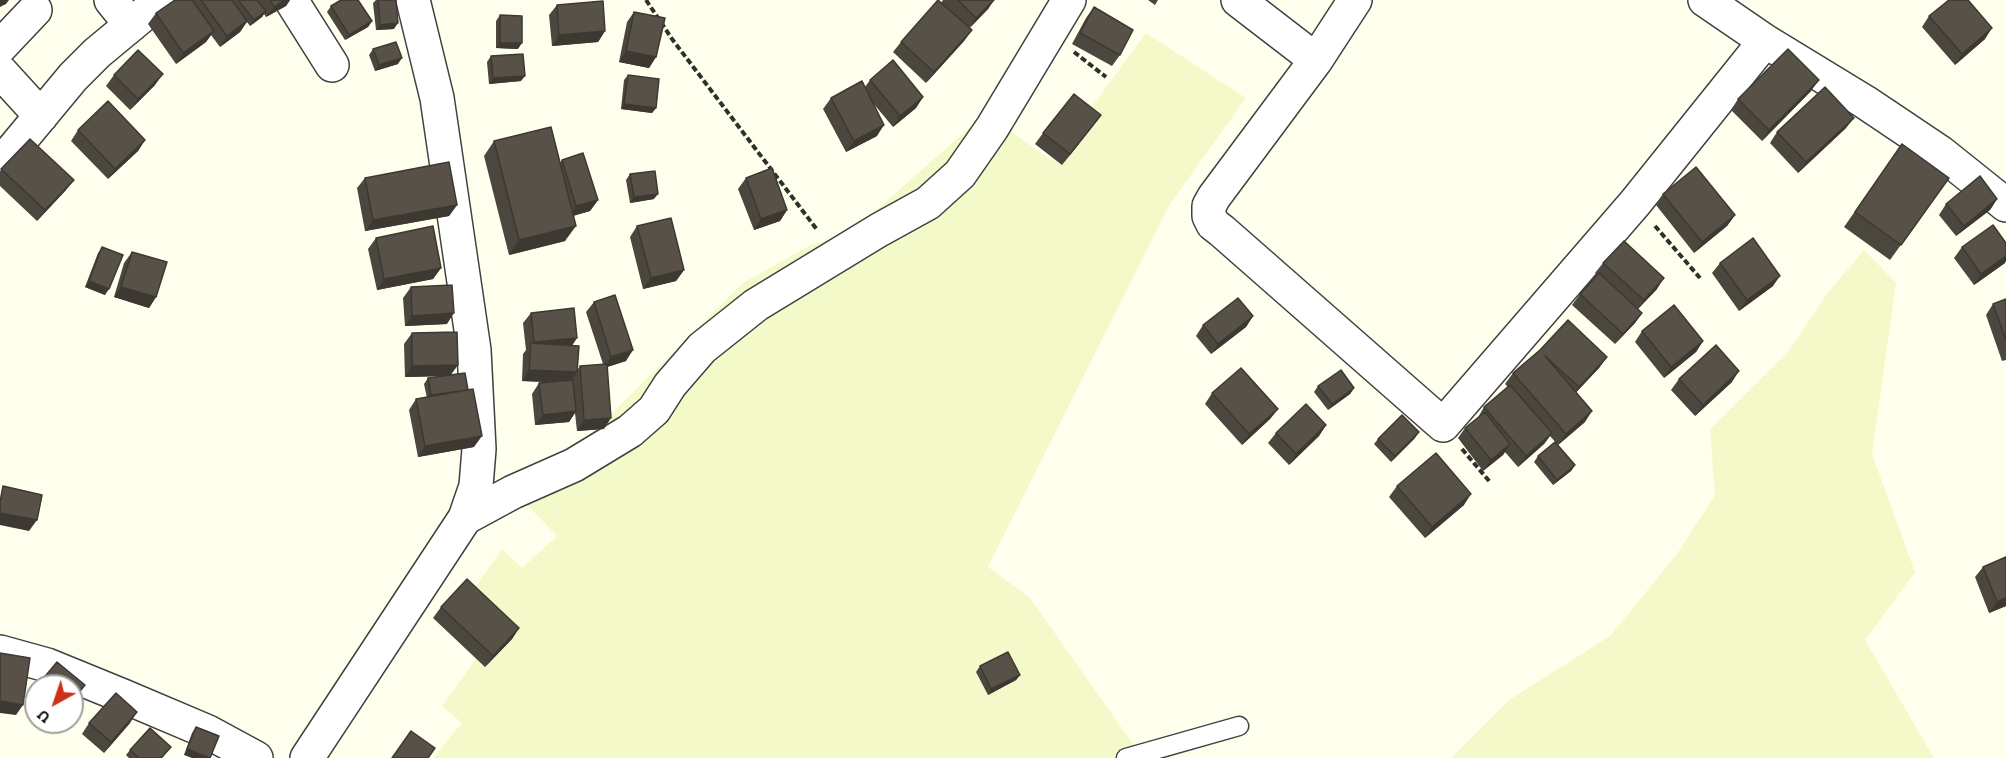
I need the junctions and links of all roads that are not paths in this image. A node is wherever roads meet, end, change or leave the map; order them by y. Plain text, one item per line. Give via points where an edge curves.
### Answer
1 (161, 0) edge
2 (291, 0) edge
3 (413, 0) edge
4 (1069, 0) edge
5 (1238, 0) edge
6 (1355, 0) edge
7 (1705, 0) edge
8 (35, 10) dead end
9 (121, 13) edge
10 (1766, 41) junction
11 (0, 46) edge
12 (1316, 60) junction
13 (333, 65) dead end
14 (0, 71) edge
15 (40, 116) junction
16 (0, 165) edge
17 (2006, 205) edge
18 (465, 518) junction
19 (0, 652) edge
20 (1239, 726) dead end
21 (256, 758) edge
22 (307, 758) edge
23 (1126, 758) edge

1 - 9 street
2 - 13 street
3 - 18 street via 437,98 474,350 479,449 476,486
4 - 18 street via 992,128 960,174 928,203 756,305 702,348 654,410 630,431 574,465
5 - 12 street
6 - 12 street
7 - 10 street
8 - 11 street
9 - 15 street
10 - 12 street via 1635,203 1443,425 1213,224 1209,216 1214,197
10 - 17 street via 1941,153
14 - 15 street
15 - 16 street
18 - 22 street
19 - 21 street via 47,665 134,701 208,732
20 - 23 lane

